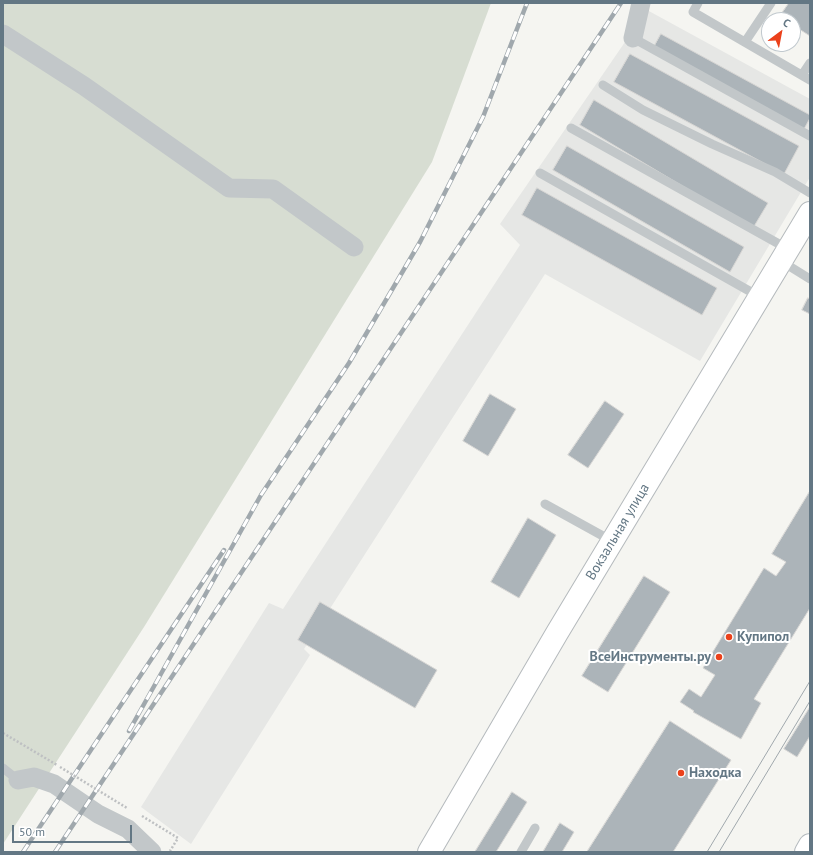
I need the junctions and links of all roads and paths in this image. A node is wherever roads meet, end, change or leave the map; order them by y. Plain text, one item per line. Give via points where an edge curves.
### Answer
1 (641, 3) edge
2 (698, 3) edge
3 (771, 3) edge
4 (3, 34) edge
5 (633, 38) joint
6 (745, 42) junction
7 (810, 63) edge
8 (806, 78) edge
9 (603, 85) dead end
10 (572, 128) dead end
11 (810, 136) edge
12 (540, 173) dead end
13 (810, 193) edge
14 (810, 213) edge
15 (354, 247) dead end
16 (785, 255) junction
17 (810, 279) edge
18 (760, 297) junction
19 (546, 504) dead end
20 (612, 541) junction
21 (3, 732) edge
22 (3, 768) edge
23 (18, 780) joint
24 (128, 808) dead end
25 (140, 815) dead end
26 (535, 828) dead end
27 (810, 845) edge
28 (172, 847) dead end
29 (152, 852) edge
30 (429, 852) edge
31 (521, 852) edge
32 (806, 852) edge

1 - 5 street
2 - 6 lane via 693,12
3 - 6 lane
4 - 15 street via 84,86 229,188 273,189
5 - 11 lane
6 - 8 lane
7 - 8 lane
9 - 13 lane via 643,110 775,172
10 - 16 lane
12 - 18 lane
14 - 16 main road, Вокзальная улица
16 - 17 lane
16 - 18 main road, Вокзальная улица
18 - 20 main road, Вокзальная улица
19 - 20 lane
20 - 30 main road, Вокзальная улица
21 - 24 path, bridge
22 - 23 lane
23 - 29 street via 34,777 54,784 98,814 128,829
25 - 28 path via 178,838
26 - 31 lane
27 - 32 main road

